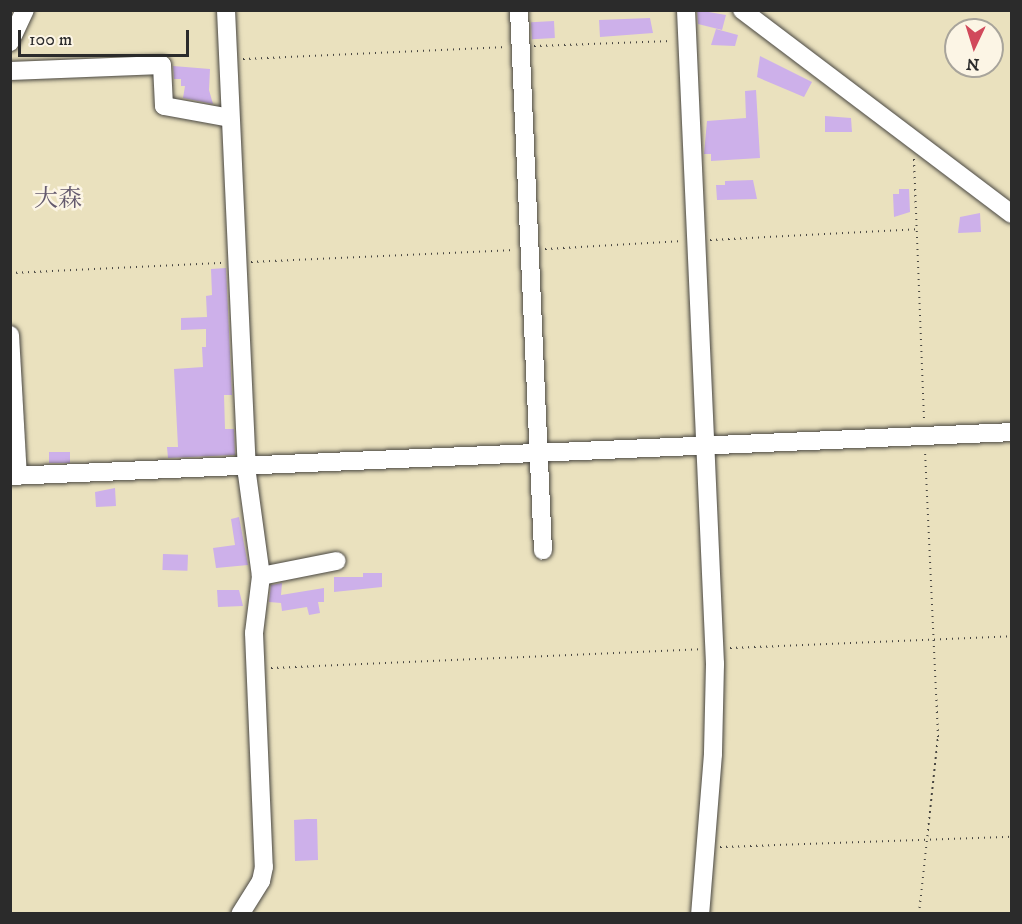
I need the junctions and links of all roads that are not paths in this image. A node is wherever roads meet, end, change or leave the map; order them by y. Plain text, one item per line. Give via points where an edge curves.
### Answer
1 (26, 10) edge
2 (226, 10) edge
3 (519, 10) edge
4 (686, 10) edge
5 (742, 10) edge
6 (10, 42) edge
7 (10, 71) edge
8 (230, 118) junction
9 (1011, 214) edge
10 (10, 335) edge
11 (1011, 432) edge
12 (707, 447) junction
13 (538, 454) junction
14 (247, 465) junction
15 (14, 476) edge
16 (543, 550) dead end
17 (337, 561) dead end
18 (261, 576) junction
19 (240, 914) edge
20 (700, 914) edge

1 - 6 street
2 - 8 street
3 - 13 street
4 - 12 street
5 - 9 street
7 - 8 street via 162,65 164,106
8 - 14 street
10 - 15 street
11 - 12 street
12 - 13 street
12 - 20 street via 715,649 713,754
13 - 14 street
13 - 16 street
14 - 15 street
14 - 18 street
17 - 18 street
18 - 19 street via 254,633 264,867 261,881

